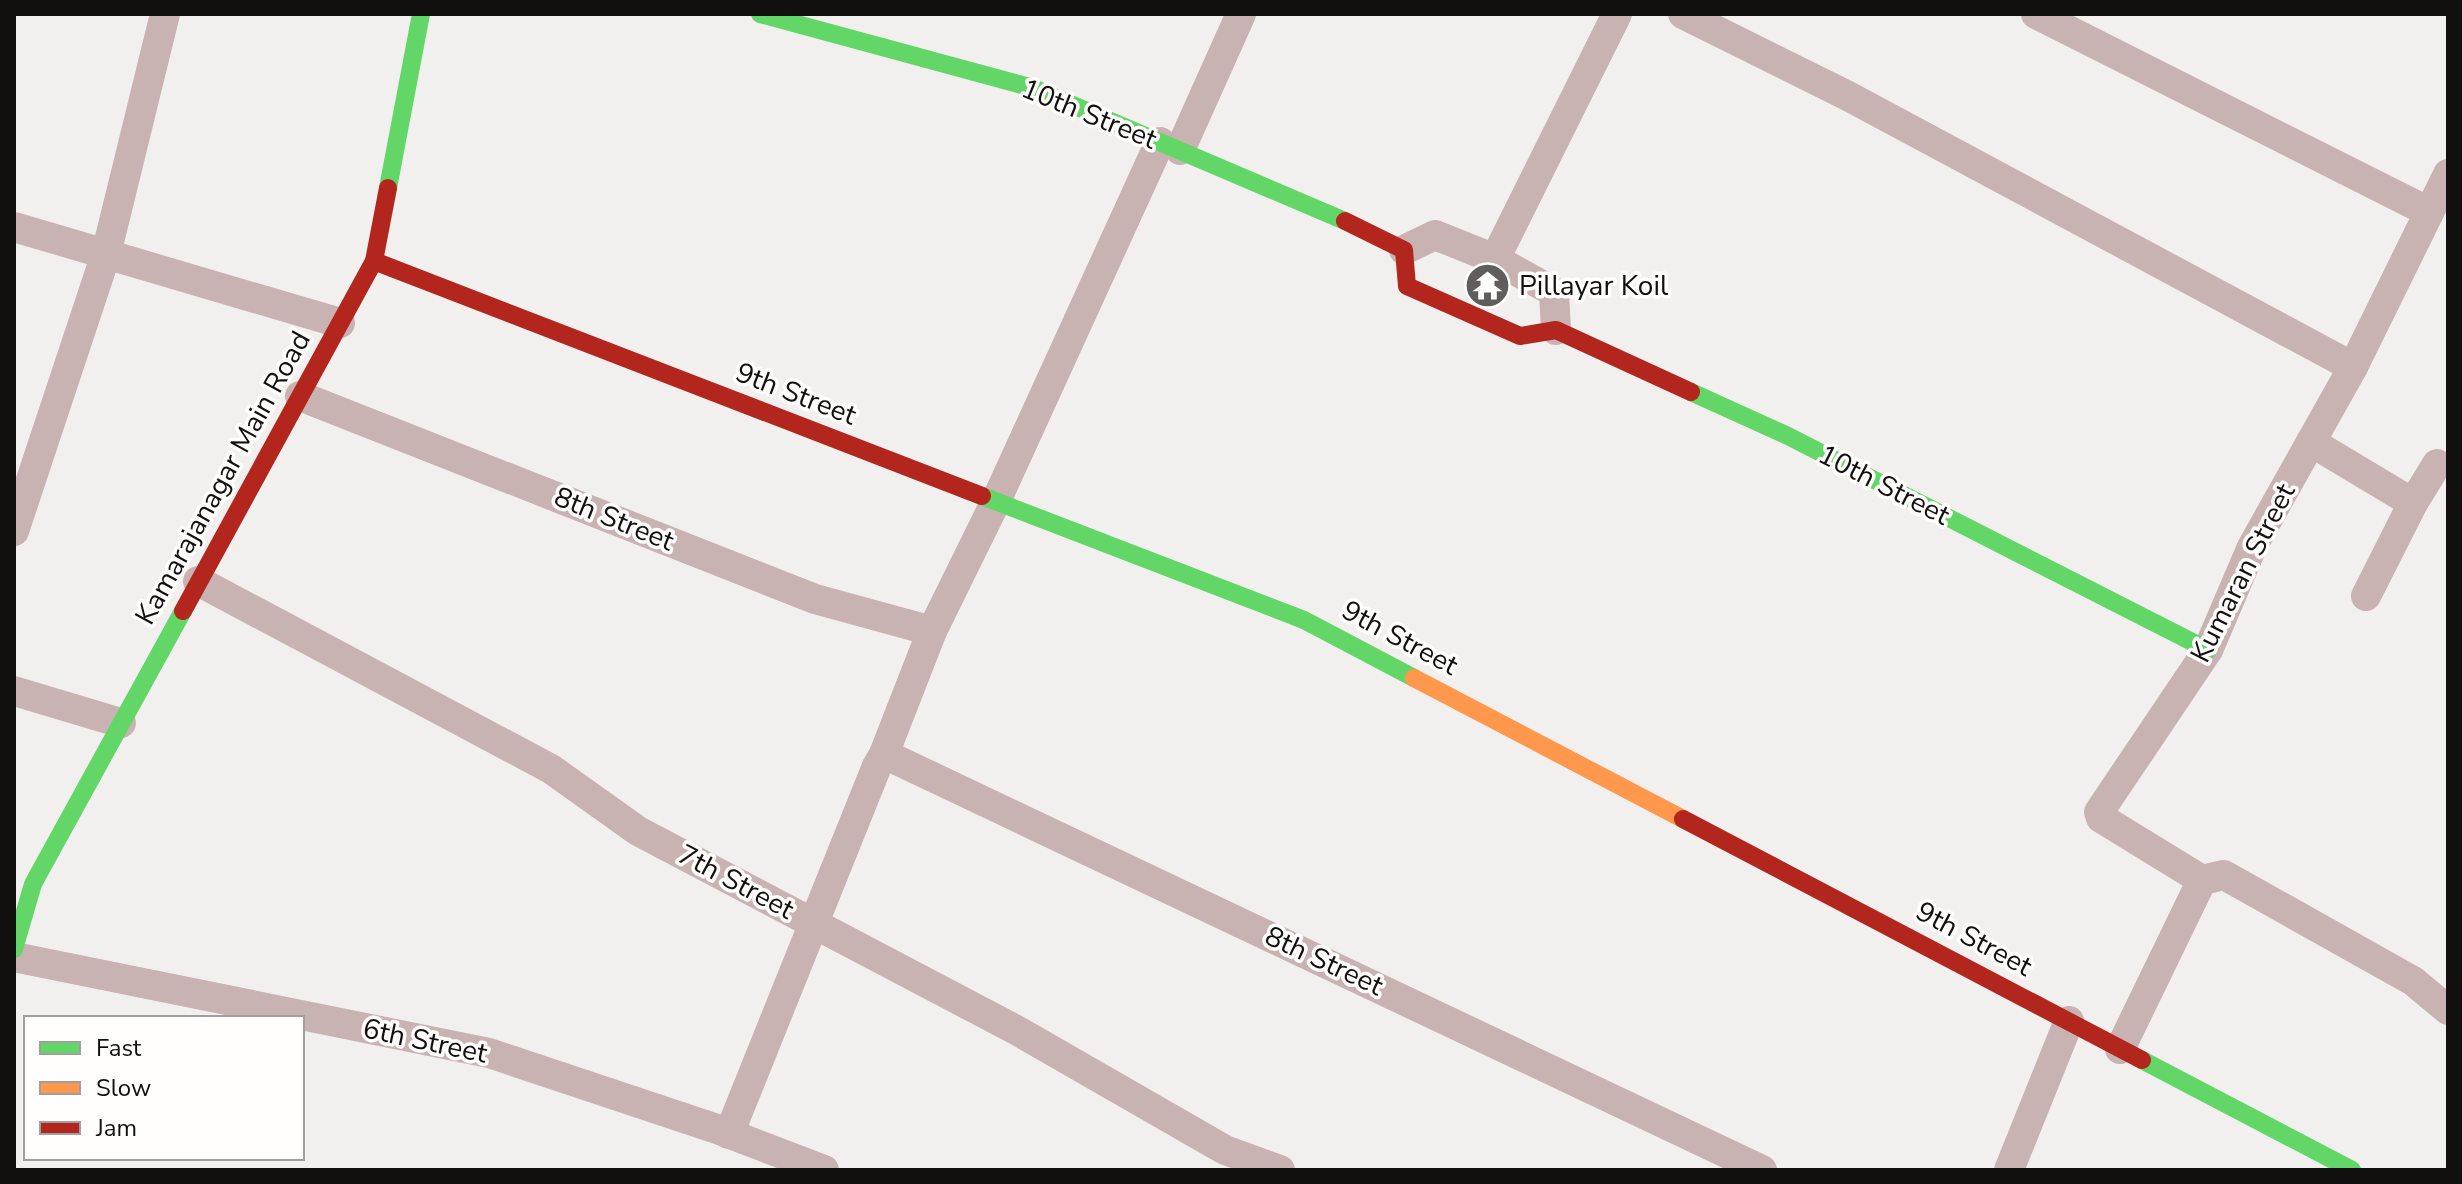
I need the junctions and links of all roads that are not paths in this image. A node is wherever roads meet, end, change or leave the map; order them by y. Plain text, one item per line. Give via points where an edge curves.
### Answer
1 (165, 14) edge
2 (421, 14) edge
3 (760, 14) edge
4 (1241, 14) edge
5 (1617, 14) edge
6 (1683, 14) edge
7 (2036, 14) edge
8 (1170, 146) junction
9 (2448, 174) edge
10 (2429, 212) junction
11 (14, 227) edge
12 (1404, 250) junction
13 (106, 254) junction
14 (1495, 259) junction
15 (374, 261) junction
16 (340, 323) junction
17 (1556, 330) junction
18 (2353, 367) junction
19 (300, 396) junction
20 (2311, 442) junction
21 (2437, 464) dead end
22 (996, 501) junction
23 (2413, 503) junction
24 (16, 520) edge
25 (198, 581) junction
26 (2366, 596) dead end
27 (932, 631) junction
28 (2208, 650) junction
29 (14, 691) edge
30 (121, 723) junction
31 (884, 754) junction
32 (2202, 880) junction
33 (814, 923) junction
34 (14, 949) edge
35 (14, 957) edge
36 (2448, 1010) edge
37 (2069, 1021) junction
38 (2120, 1049) junction
39 (729, 1134) junction
40 (824, 1170) edge
41 (1280, 1170) edge
42 (1762, 1170) edge
43 (2009, 1170) edge
44 (2352, 1170) edge

1 - 13 street
2 - 15 street, Kamarajanagar Main Road
3 - 8 street, 10th Street via 1033,88
4 - 8 street
5 - 14 street
6 - 18 street via 1848,96
7 - 10 street
8 - 12 street, 10th Street
8 - 22 street
9 - 10 street, Kumaran Street
10 - 18 street, Kumaran Street
11 - 13 street
12 - 14 street via 1435,235
12 - 17 street via 1407,286 1520,336
13 - 16 street
13 - 24 street
14 - 17 street via 1554,292
15 - 16 street, Kamarajanagar Main Road
15 - 22 street, 9th Street
16 - 19 street, Kamarajanagar Main Road
17 - 28 street, 10th Street via 1788,436
18 - 20 street, Kumaran Street
19 - 25 street, Kamarajanagar Main Road
19 - 27 street, 8th Street via 815,599
20 - 23 street
20 - 28 street, Kumaran Street via 2252,547
21 - 23 street
22 - 27 street
22 - 37 street, 9th Street via 1304,620
23 - 26 street
25 - 30 street, Kamarajanagar Main Road
25 - 33 street, 7th Street via 551,769 638,831
27 - 31 street
28 - 32 street, Kumaran Street via 2099,812
29 - 30 street
30 - 34 street, Kamarajanagar Main Road via 33,884
31 - 33 street
31 - 42 street, 8th Street
32 - 36 street via 2224,875 2413,981
32 - 38 street
33 - 39 street
33 - 41 street, 7th Street via 1018,1031 1225,1150
35 - 39 street, 6th Street via 489,1053
37 - 38 street, 9th Street
37 - 43 street
38 - 44 street, 9th Street
39 - 40 street, 6th Street

